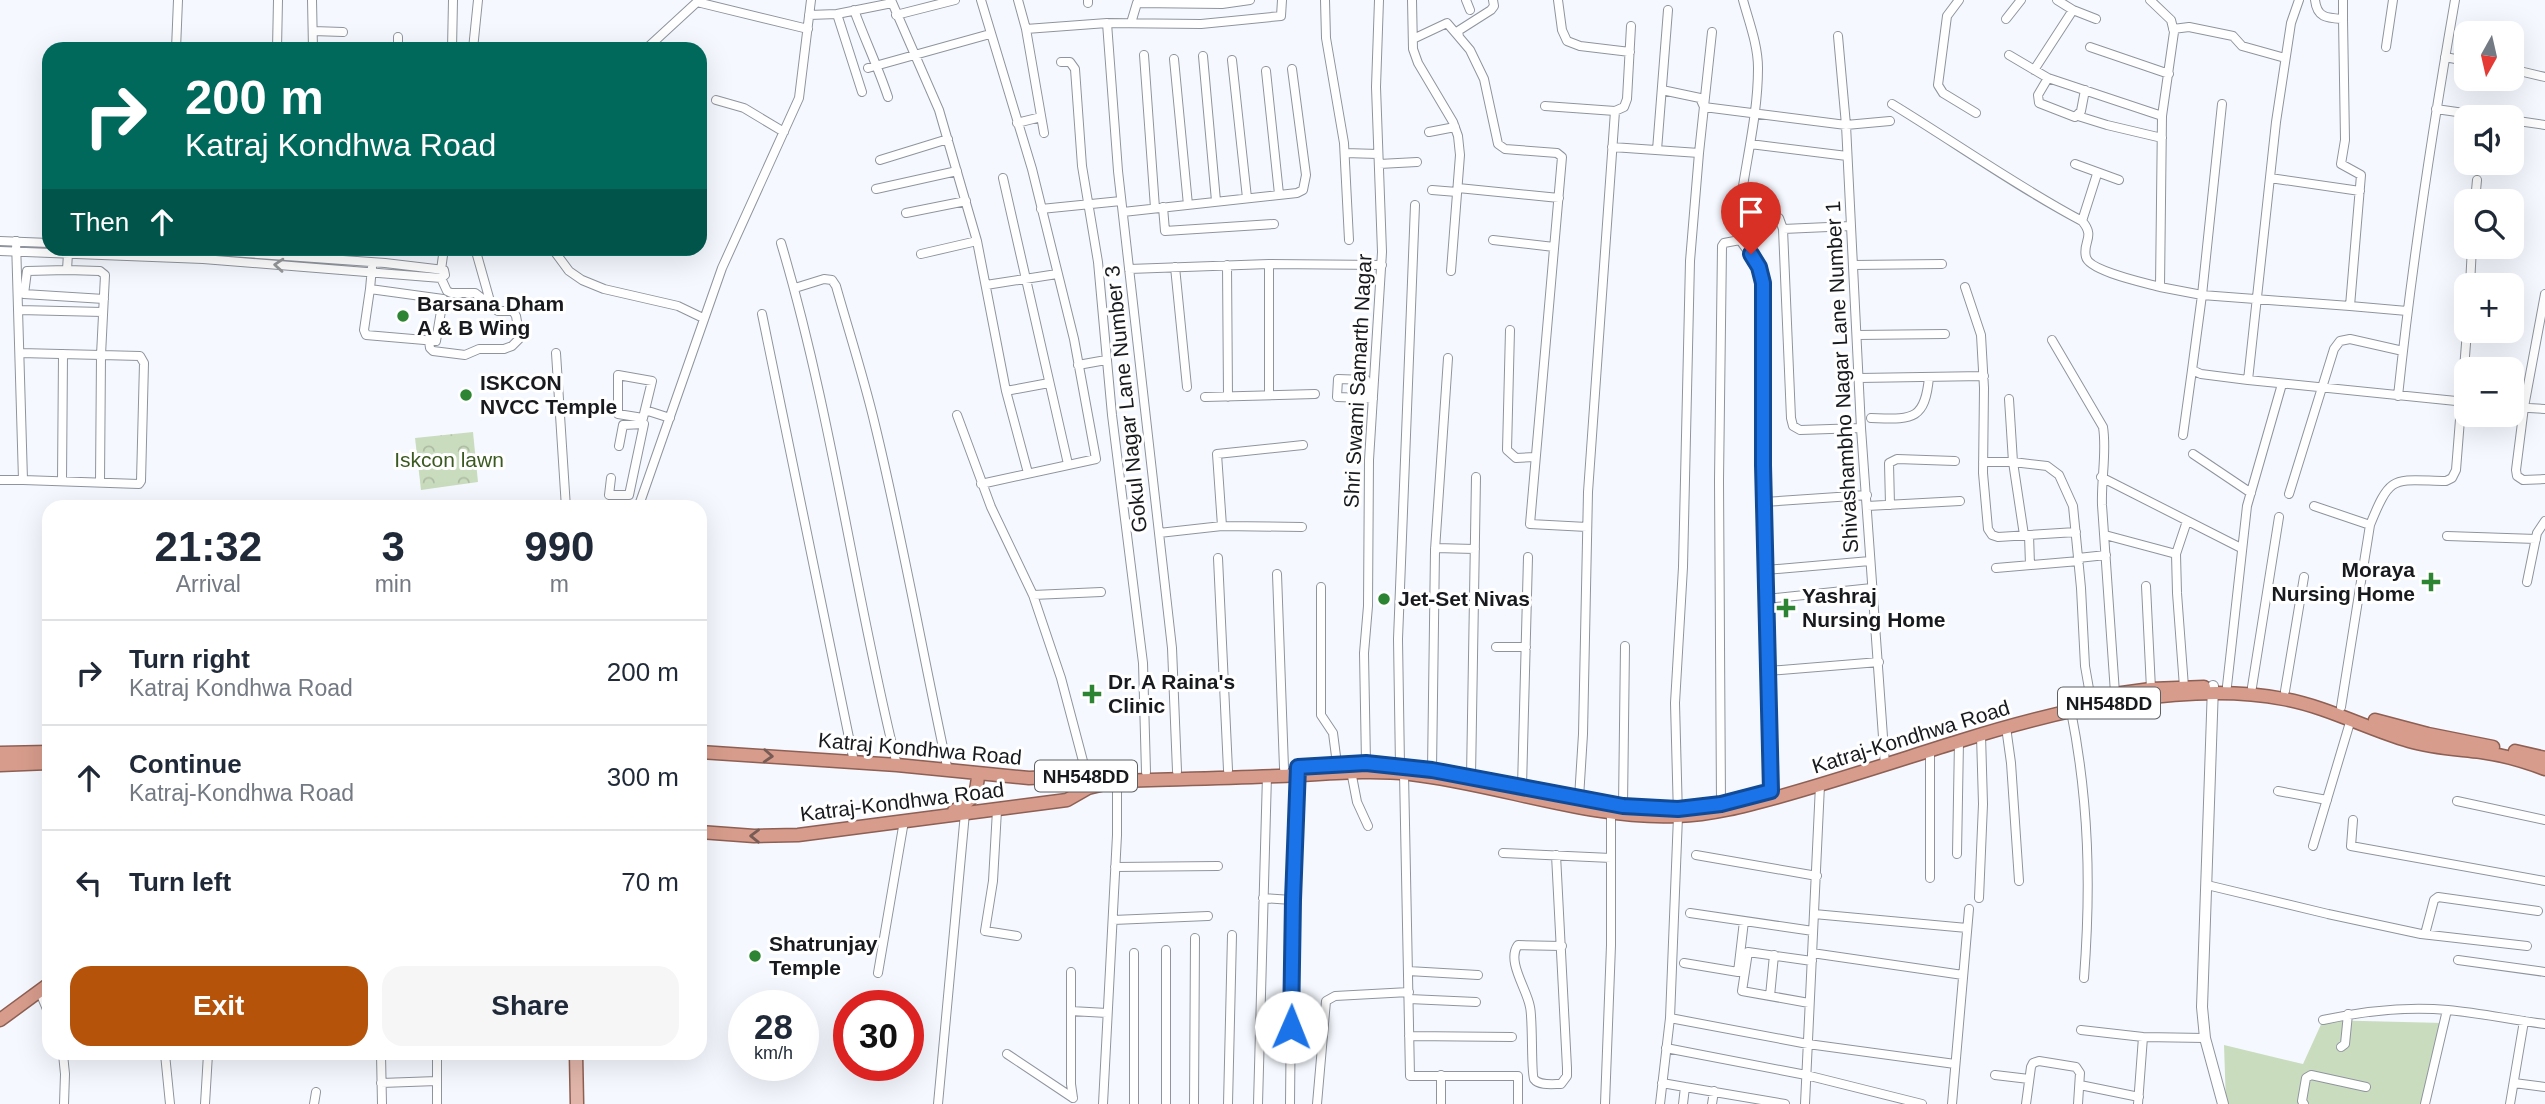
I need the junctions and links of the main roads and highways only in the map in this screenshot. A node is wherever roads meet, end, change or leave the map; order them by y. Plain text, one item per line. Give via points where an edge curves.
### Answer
1 (2213, 690) junction
2 (2091, 702) junction
3 (42, 752) edge
4 (707, 752) edge
5 (0, 753) edge
6 (2545, 758) edge
7 (1885, 761) junction
8 (42, 763) edge
9 (0, 765) edge
10 (2545, 769) edge
11 (1402, 770) junction
12 (1298, 771) junction
13 (978, 774) junction
14 (1088, 782) junction
15 (1617, 809) junction
16 (1678, 812) junction
17 (950, 815) junction
18 (707, 833) edge
19 (42, 988) edge
20 (0, 1020) edge
21 (576, 1060) edge
22 (577, 1104) edge

1 - 2 highway, Katraj-Kondhwa Road / NH548DD
1 - 2 highway, Katraj-Kondhwa Road / NH548DD via 2151,689 2115,693
1 - 6 highway, Katraj-Kondhwa Road / NH548DD via 2227,686 2285,691 2393,726
1 - 10 highway, Katraj-Kondhwa Road / NH548DD via 2284,699 2408,741 2505,757
2 - 7 highway, Katraj-Kondhwa Road / NH548DD via 2010,719
2 - 7 highway, Katraj-Kondhwa Road / NH548DD
3 - 5 highway
4 -> 13 highway, Katraj Kondhwa Road / NH548DD
7 - 16 highway, Katraj-Kondhwa Road / NH548DD
7 - 16 highway, Katraj-Kondhwa Road / NH548DD via 1820,785 1728,810
8 - 9 highway
11 - 12 highway, Katraj-Kondhwa Road / NH548DD
11 - 12 highway, Katraj Kondhwa Road / NH548DD via 1366,763
11 - 15 highway, Katraj-Kondhwa Road / NH548DD
11 - 15 highway, Katraj Kondhwa Road / NH548DD via 1471,777
12 - 14 highway, Katraj-Kondhwa Road / NH548DD
12 - 14 highway, Katraj Kondhwa Road / NH548DD via 1146,772
13 - 14 highway, Katraj Kondhwa Road / NH548DD
13 - 17 highway via 973,798
14 - 17 highway, Katraj-Kondhwa Road via 1067,800
15 - 16 highway, Katraj-Kondhwa Road / NH548DD
17 -> 18 highway, Katraj-Kondhwa Road via 798,835
19 - 20 highway
21 - 22 main road

